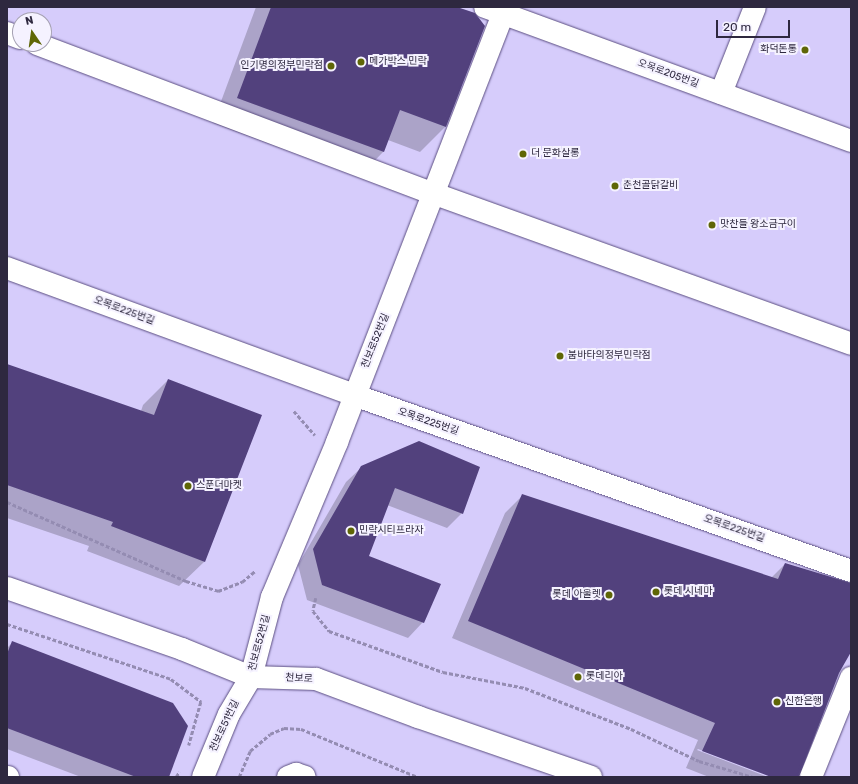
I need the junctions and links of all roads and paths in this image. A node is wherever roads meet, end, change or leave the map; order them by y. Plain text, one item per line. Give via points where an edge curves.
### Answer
1 (755, 7) edge
2 (498, 9) edge
3 (52, 50) edge
4 (721, 93) junction
5 (851, 141) edge
6 (435, 194) junction
7 (7, 268) edge
8 (851, 344) edge
9 (354, 395) junction
10 (294, 411) dead end
11 (311, 442) dead end
12 (7, 502) edge
13 (257, 566) dead end
14 (851, 571) edge
15 (7, 588) edge
16 (316, 598) dead end
17 (7, 624) edge
18 (251, 677) junction
19 (851, 678) edge
20 (187, 750) dead end
21 (179, 770) dead end
22 (176, 777) edge
23 (203, 777) edge
24 (239, 777) edge
25 (288, 777) edge
26 (305, 777) edge
27 (418, 777) edge
28 (591, 777) edge
29 (753, 777) edge
30 (811, 777) edge

1 - 4 street
2 - 4 street, 오목로205번길
2 - 6 street, 천보로52번길
3 - 6 street
4 - 5 street, 오목로205번길
6 - 8 street
6 - 9 street, 천보로52번길
7 - 9 street, 오목로225번길
9 - 14 street, 오목로225번길
9 - 18 street, 천보로52번길 via 272,597
10 - 11 path via 315,435
12 - 13 path via 186,581 218,591 242,582 254,574
15 - 18 street, 천보로 via 182,649
16 - 29 path via 314,611 329,631 443,672 524,688 631,729 699,760
17 - 20 path via 171,679 201,702
18 - 23 street, 천보로51번길 via 229,714
18 - 28 street, 천보로 via 316,679
19 - 30 street
21 - 22 path
24 - 27 path via 250,751 270,734 284,728 301,730
25 - 26 street via 296,774

